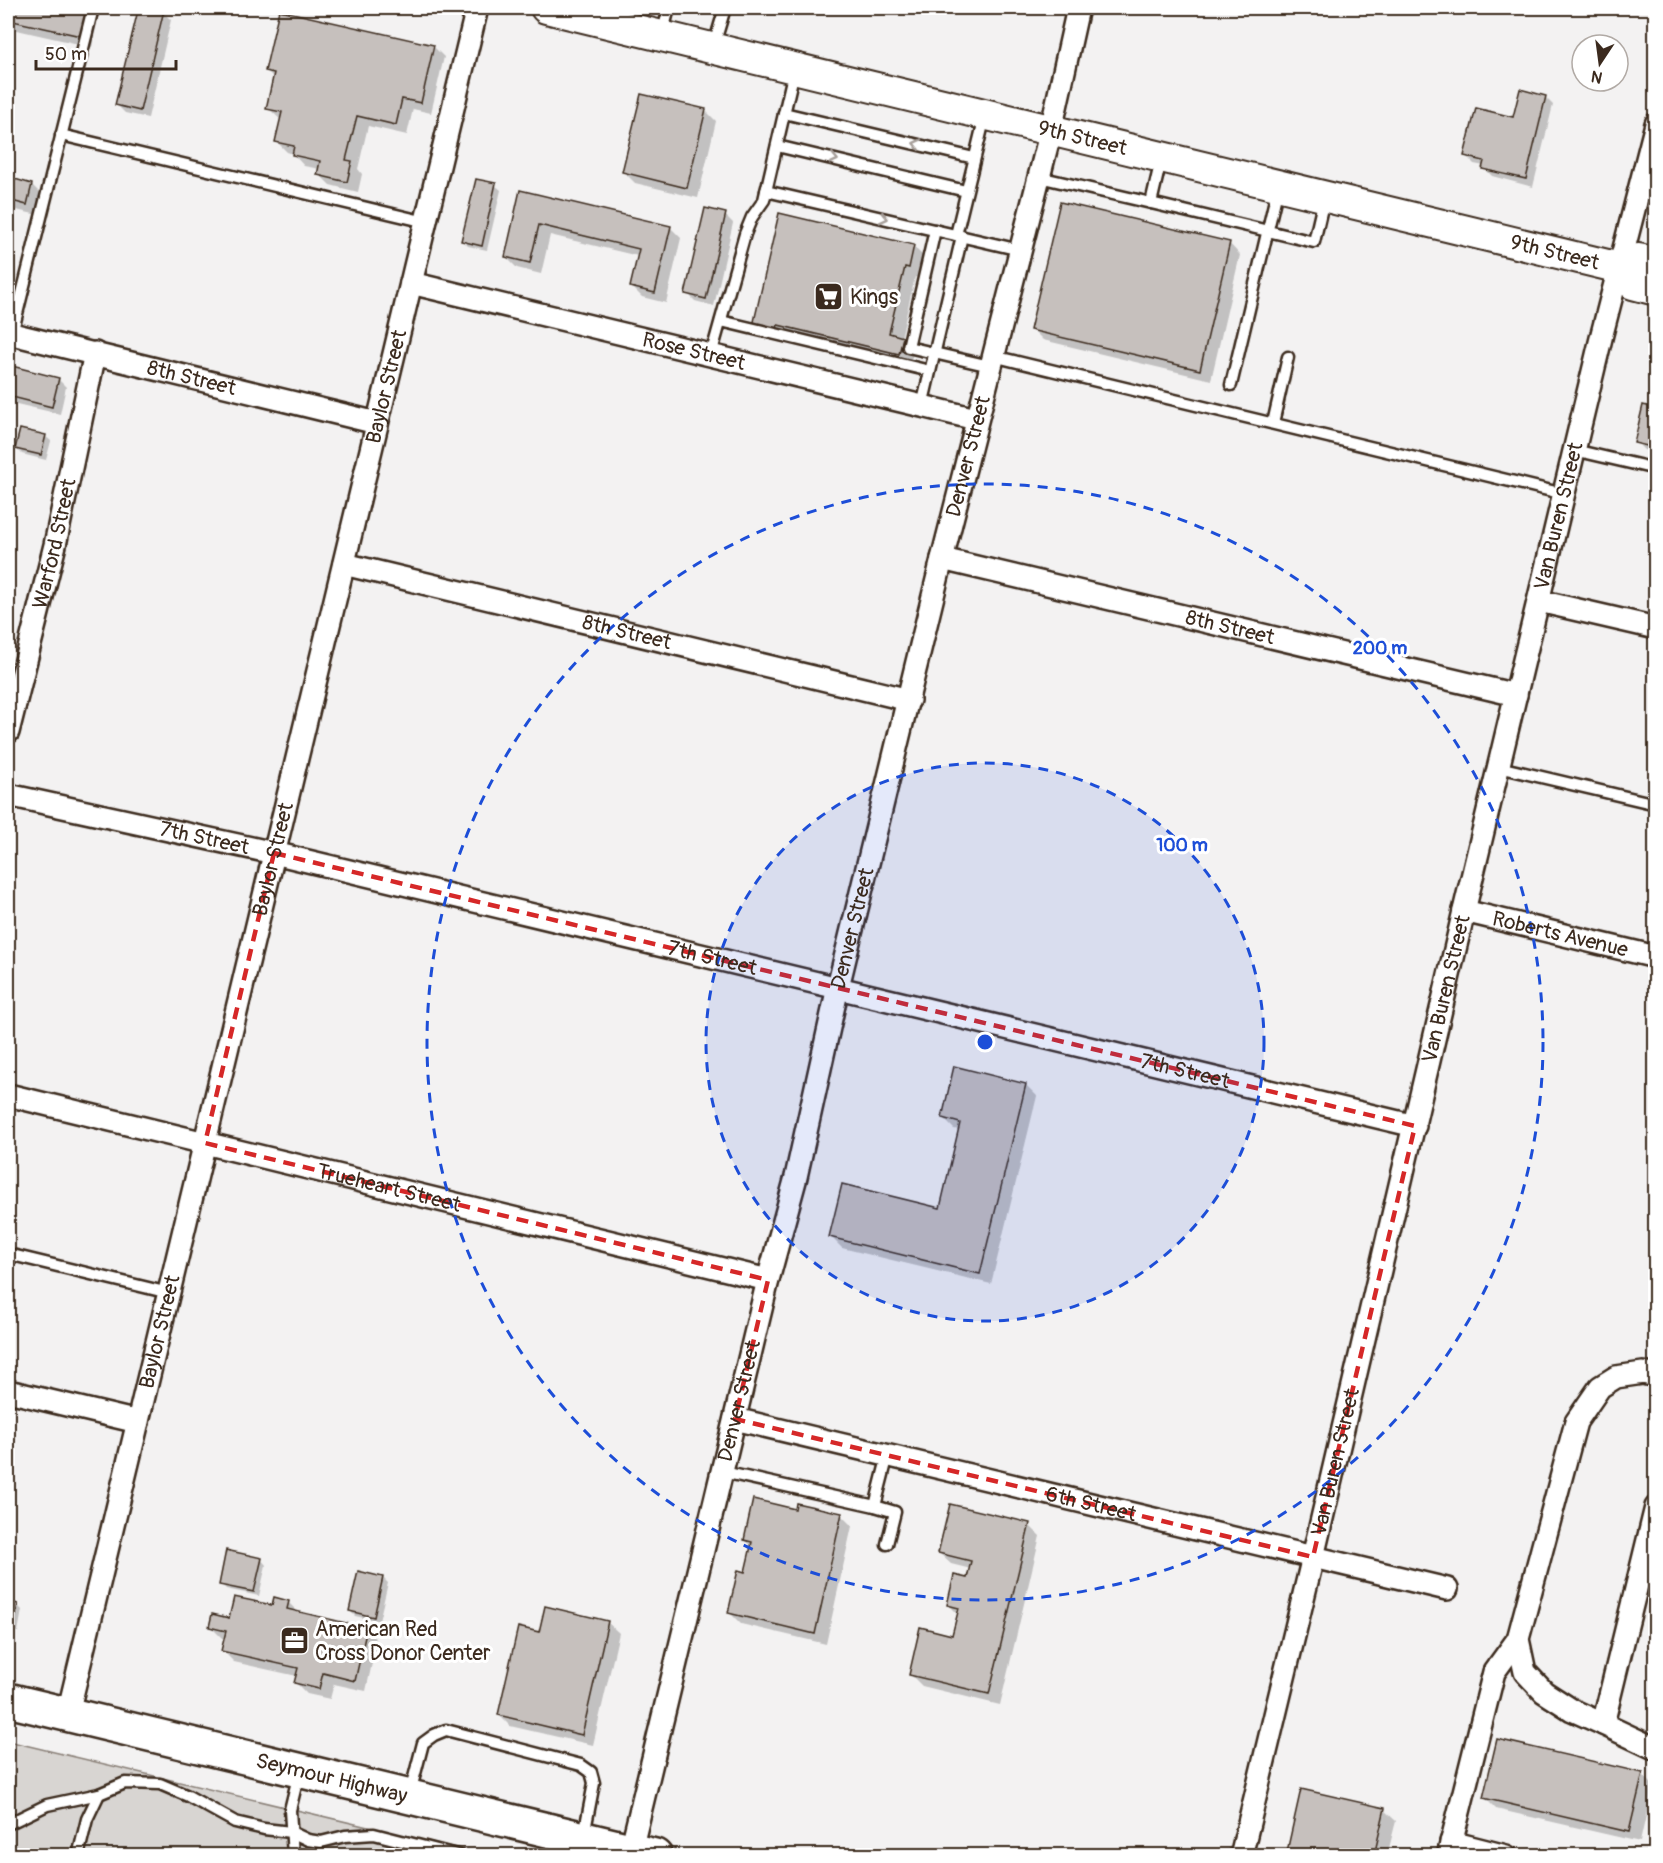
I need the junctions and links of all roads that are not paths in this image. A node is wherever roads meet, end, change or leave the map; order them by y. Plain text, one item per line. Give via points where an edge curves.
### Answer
1 (93, 8) edge
2 (477, 8) edge
3 (546, 8) edge
4 (725, 8) edge
5 (1078, 8) edge
6 (665, 22) edge
7 (713, 48) junction
8 (795, 68) junction
9 (784, 113) junction
10 (985, 114) junction
11 (1656, 124) edge
12 (1051, 130) junction
13 (61, 135) junction
14 (777, 146) junction
15 (1162, 157) junction
16 (974, 158) junction
17 (1039, 177) junction
18 (1278, 186) junction
19 (966, 190) junction
20 (766, 191) junction
21 (1324, 196) junction
22 (1151, 203) junction
23 (426, 222) junction
24 (935, 230) junction
25 (1268, 230) junction
26 (959, 236) junction
27 (1020, 250) junction
28 (1656, 263) edge
29 (1620, 268) junction
30 (411, 283) junction
31 (1656, 290) edge
32 (721, 321) junction
33 (10, 333) edge
34 (94, 353) junction
35 (934, 354) junction
36 (711, 355) junction
37 (1288, 357) dead end
38 (991, 361) junction
39 (930, 371) junction
40 (1231, 385) dead end
41 (922, 406) junction
42 (976, 419) junction
43 (376, 423) junction
44 (1272, 423) junction
45 (1574, 450) junction
46 (1656, 469) edge
47 (1564, 494) junction
48 (942, 559) junction
49 (344, 564) junction
50 (1539, 601) junction
51 (1656, 628) edge
52 (1516, 695) junction
53 (909, 700) junction
54 (8, 732) edge
55 (1499, 767) junction
56 (8, 795) edge
57 (1656, 804) edge
58 (274, 853) junction
59 (1464, 912) junction
60 (1656, 957) edge
61 (838, 987) junction
62 (8, 1095) edge
63 (1415, 1126) junction
64 (205, 1143) junction
65 (8, 1254) edge
66 (768, 1280) junction
67 (169, 1293) junction
68 (1656, 1376) edge
69 (8, 1391) edge
70 (735, 1419) junction
71 (138, 1422) junction
72 (888, 1455) junction
73 (723, 1472) junction
74 (875, 1506) junction
75 (1656, 1507) edge
76 (887, 1544) dead end
77 (1313, 1557) junction
78 (1447, 1589) dead end
79 (1518, 1639) junction
80 (8, 1700) edge
81 (68, 1713) junction
82 (1603, 1724) junction
83 (1656, 1749) edge
84 (299, 1769) junction
85 (99, 1794) junction
86 (409, 1796) junction
87 (8, 1824) edge
88 (291, 1832) junction
89 (583, 1838) junction
90 (1450, 1849) edge
91 (643, 1852) edge
92 (78, 1856) edge
93 (293, 1856) edge
94 (461, 1856) edge
95 (1240, 1856) edge
96 (1506, 1856) edge

1 - 13 lane
2 - 23 street, Baylor Street
3 - 6 street, 9th Street
4 - 7 lane
5 - 12 street, Denver Street
6 - 7 street, 9th Street
7 - 8 street, 9th Street
8 - 9 lane
8 - 10 street, 9th Street
9 - 14 lane
16 -> 9 lane
10 - 12 street, 9th Street
10 - 16 lane
11 - 29 street, Van Buren Street
12 - 15 street, 9th Street
12 - 17 street, Denver Street
13 - 23 lane
13 - 33 lane
14 -> 19 lane
14 - 20 lane
15 - 18 street, 9th Street
15 - 22 lane
16 - 19 lane
17 - 22 lane
17 - 27 street, Denver Street
18 - 21 street, 9th Street
18 - 25 lane
19 - 26 lane
20 -> 24 lane
20 - 32 lane via 745,234
21 - 25 lane via 1314,242
21 - 29 street, 9th Street
22 - 25 lane
23 - 30 street, Baylor Street
24 - 26 lane
24 - 35 lane via 908,348
25 - 40 lane
26 - 27 lane
26 - 35 lane
27 - 38 street, Denver Street
28 - 29 street, 9th Street via 1639,259
29 - 31 street, 9th Street via 1633,284
29 - 45 street, Van Buren Street
30 - 36 street, Rose Street
30 - 43 street, Baylor Street
32 - 36 lane
32 - 39 lane
33 - 34 street, 8th Street
34 - 43 street, 8th Street
34 - 54 street, Warford Street via 55,545
35 - 38 lane
35 - 39 lane
36 - 41 street, Rose Street
37 - 44 lane
38 - 42 street, Denver Street
38 - 44 lane
39 - 41 lane
41 - 42 street, Rose Street
42 - 48 street, Denver Street
43 - 49 street, Baylor Street
44 - 47 lane
45 - 46 lane
45 - 47 street, Van Buren Street
47 - 50 street, Van Buren Street
48 - 52 street, 8th Street
48 - 53 street, Denver Street
49 - 53 street, 8th Street
49 - 58 street, Baylor Street
50 - 51 street
50 - 52 street, Van Buren Street
52 - 55 street, Van Buren Street
53 - 61 street, Denver Street
55 - 57 lane
55 - 59 street, Van Buren Street
56 - 58 street, 7th Street
58 - 61 street, 7th Street
58 - 64 street, Baylor Street
59 - 60 street, Roberts Avenue
59 - 63 street, Van Buren Street
61 - 63 street, 7th Street
61 - 66 street, Denver Street via 796,1177
62 - 64 street, Trueheart Street
63 - 77 street, Van Buren Street
64 - 66 street, Trueheart Street
64 - 67 street, Baylor Street
65 - 67 lane
66 - 70 street, Denver Street
67 - 71 street, Baylor Street
68 - 79 street via 1643,1373 1616,1377 1600,1388 1576,1422
69 - 71 street
70 - 72 street, 6th Street
70 - 73 street, Denver Street
71 - 81 street, Baylor Street
72 - 74 lane
72 - 77 street, 6th Street
73 - 74 lane
73 - 91 street, Denver Street
74 - 76 lane via 895,1512
75 - 82 street
77 - 78 street, 6th Street
77 - 95 street, Van Buren Street
79 - 82 street via 1525,1672 1544,1692
79 - 90 street via 1494,1672
80 - 81 main road, Seymour Highway
81 - 84 main road, Seymour Highway
82 - 83 street
84 - 86 main road, Seymour Highway
84 - 88 lane via 290,1810
85 - 87 lane via 47,1805
85 - 88 lane via 125,1783 160,1784 235,1822
85 - 92 lane via 87,1819
86 - 89 main road, Seymour Highway
86 - 89 lane via 423,1743 446,1730 591,1772 594,1783
88 - 93 lane
88 - 94 lane via 321,1842 374,1834
89 - 91 main road, Seymour Highway
90 - 96 street

